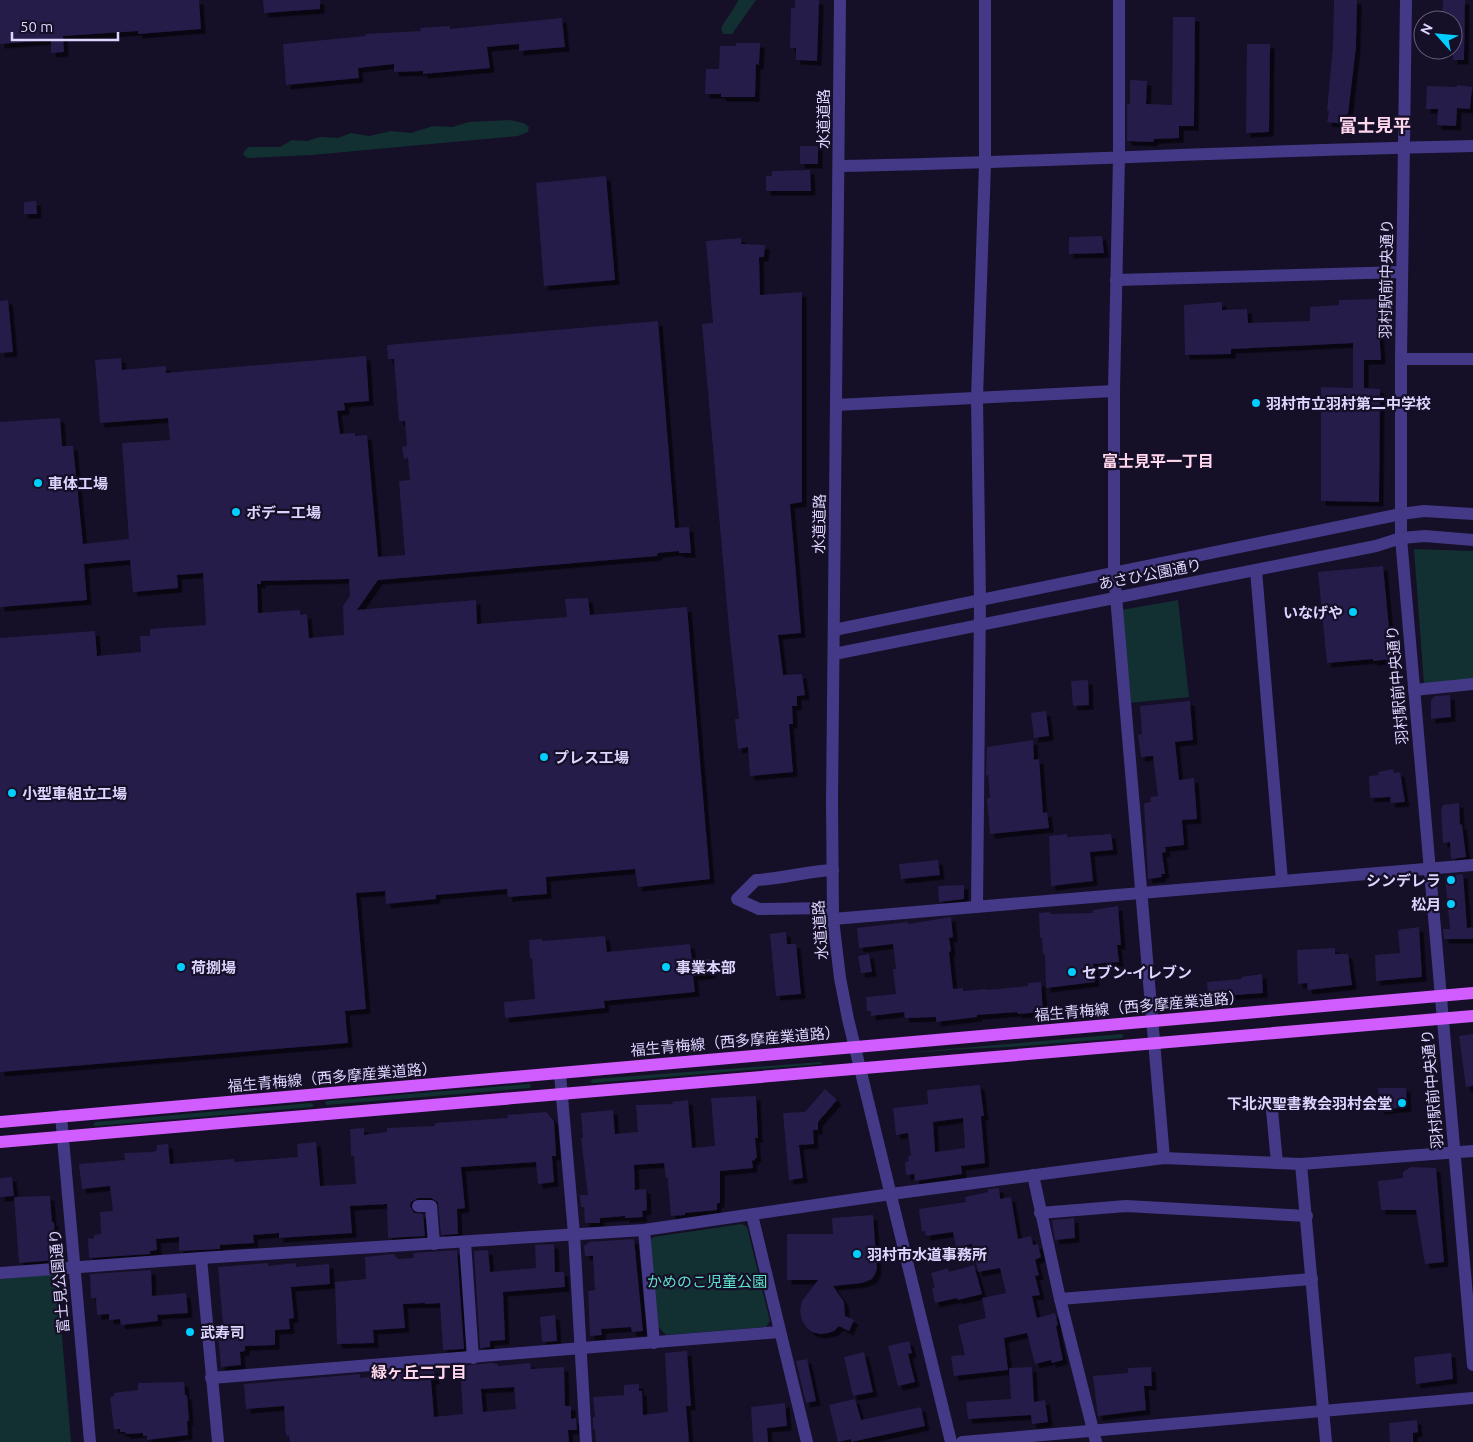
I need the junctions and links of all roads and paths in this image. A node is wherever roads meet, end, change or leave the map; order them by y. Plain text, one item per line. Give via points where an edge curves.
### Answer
1 (840, 0) edge
2 (985, 0) edge
3 (1120, 0) edge
4 (1406, 0) edge
5 (1473, 146) edge
6 (1404, 147) junction
7 (1119, 158) junction
8 (985, 164) junction
9 (839, 166) junction
10 (1402, 272) junction
11 (1116, 280) junction
12 (1402, 359) junction
13 (1473, 359) edge
14 (1114, 391) junction
15 (977, 398) junction
16 (836, 406) junction
17 (1402, 514) junction
18 (1473, 514) edge
19 (1401, 538) junction
20 (1473, 540) edge
21 (1256, 570) junction
22 (1114, 573) junction
23 (1117, 597) junction
24 (980, 600) junction
25 (979, 626) junction
26 (834, 630) junction
27 (834, 654) junction
28 (1473, 684) edge
29 (1414, 690) junction
30 (1473, 865) edge
31 (1430, 868) junction
32 (833, 870) junction
33 (1282, 881) junction
34 (1141, 892) junction
35 (977, 906) junction
36 (833, 913) junction
37 (1473, 993) edge
38 (1440, 996) junction
39 (1473, 1016) edge
40 (1442, 1019) junction
41 (1151, 1022) junction
42 (1153, 1043) junction
43 (855, 1047) junction
44 (861, 1068) junction
45 (560, 1074) junction
46 (561, 1094) junction
47 (1272, 1110) dead end
48 (61, 1116) junction
49 (0, 1122) edge
50 (63, 1136) junction
51 (0, 1142) edge
52 (1473, 1152) edge
53 (1454, 1153) junction
54 (1164, 1158) junction
55 (1277, 1163) junction
56 (1302, 1164) junction
57 (1033, 1175) junction
58 (892, 1194) junction
59 (418, 1206) dead end
60 (1040, 1213) junction
61 (752, 1215) junction
62 (1307, 1216) junction
63 (644, 1230) junction
64 (574, 1234) junction
65 (465, 1242) junction
66 (434, 1244) junction
67 (202, 1258) junction
68 (75, 1267) junction
69 (0, 1273) edge
70 (1312, 1279) junction
71 (1060, 1299) junction
72 (779, 1332) junction
73 (654, 1343) junction
74 (580, 1349) junction
75 (473, 1358) junction
76 (1473, 1365) edge
77 (211, 1378) junction
78 (1473, 1398) edge
79 (1324, 1411) junction
80 (1095, 1437) edge
81 (90, 1442) edge
82 (218, 1442) edge
83 (586, 1442) edge
84 (807, 1442) edge
85 (951, 1442) edge
86 (962, 1442) edge
87 (1326, 1442) edge

1 - 9 street, 水道道路
2 - 8 street
3 - 7 street
4 - 6 street, 羽村駅前中央通り
5 - 6 street
6 - 7 street
6 - 10 street, 羽村駅前中央通り
7 - 8 street
7 - 11 street
8 - 9 street
8 - 15 street
9 - 16 street, 水道道路
10 - 11 street
10 - 12 street, 羽村駅前中央通り
11 - 14 street
12 - 13 street
12 - 17 street, 羽村駅前中央通り
14 - 15 street
14 - 22 street
15 - 16 street
15 - 24 street
16 - 26 street, 水道道路
17 - 18 street, あさひ公園通り via 1424,511
17 - 19 street, 羽村駅前中央通り
17 - 22 street, あさひ公園通り
19 - 20 street, あさひ公園通り via 1425,536
19 - 21 street, あさひ公園通り
19 - 29 street, 羽村駅前中央通り
21 - 23 street, あさひ公園通り
21 - 33 street
22 - 23 street
22 - 24 street, あさひ公園通り
23 - 25 street, あさひ公園通り
23 - 34 street
24 - 25 street
24 - 26 street, あさひ公園通り
25 - 27 street, あさひ公園通り
25 - 35 street
26 - 27 street, 水道道路
27 - 32 street, 水道道路
28 - 29 street
29 - 31 street, 羽村駅前中央通り
30 - 31 street
31 - 33 street
31 - 38 street, 羽村駅前中央通り
32 - 36 street, 水道道路
32 - 36 street via 756,880 737,899 759,909
33 - 34 street
34 - 35 street
34 - 41 street
35 - 36 street
36 - 43 street, 水道道路 via 840,978
37 - 38 main road, 福生青梅線（西多摩産業道路）
38 - 40 street, 羽村駅前中央通り
38 - 41 main road, 福生青梅線（西多摩産業道路）
39 - 40 main road
40 - 42 main road
40 - 53 street, 羽村駅前中央通り
41 - 42 street
41 - 43 main road, 福生青梅線（西多摩産業道路）
42 - 44 main road
42 - 54 street
43 - 44 street, 水道道路
43 - 45 main road, 福生青梅線（西多摩産業道路）
44 - 46 main road
44 - 58 street, 水道道路
45 - 46 street
45 - 48 main road, 福生青梅線（西多摩産業道路）
46 - 50 main road
46 - 64 street
47 - 55 street
48 - 49 main road, 福生青梅線（西多摩産業道路）
48 - 50 street, 富士見公園通り
50 - 51 main road
50 - 68 street, 富士見公園通り
52 - 53 street
53 - 56 street
53 - 76 street, 羽村駅前中央通り
54 - 55 street
54 - 57 street
55 - 56 street
56 - 62 street
57 - 58 street
57 - 60 street
58 - 61 street
58 - 85 street, 水道道路
59 - 66 street via 431,1206
60 - 62 street via 1126,1206
60 - 71 street
61 - 63 street
61 - 72 street
62 - 70 street
63 - 64 street
63 - 73 street
64 - 65 street
64 - 74 street
65 - 66 street
65 - 75 street
66 - 67 street
67 - 68 street
67 - 77 street
68 - 69 street
68 - 81 street, 富士見公園通り
70 - 71 street
70 - 79 street
71 - 80 street
72 - 73 street
72 - 84 street
73 - 74 street
74 - 75 street
74 - 83 street
75 - 77 street
77 - 82 street
78 - 79 street
79 - 80 street
79 - 87 street
80 - 86 street

